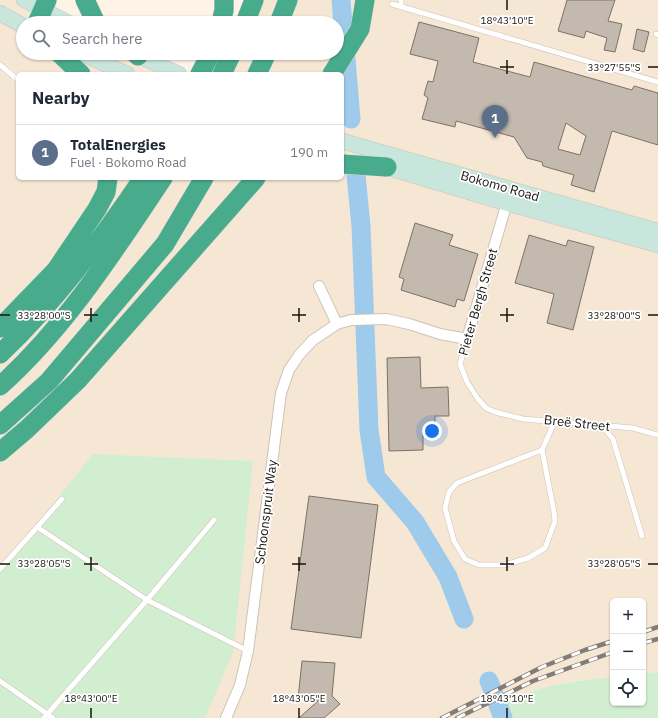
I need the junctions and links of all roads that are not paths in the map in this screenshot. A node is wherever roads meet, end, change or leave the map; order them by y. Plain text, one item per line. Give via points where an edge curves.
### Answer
1 (24, 0) edge
2 (85, 0) edge
3 (224, 0) edge
4 (254, 0) edge
5 (288, 0) edge
6 (365, 0) edge
7 (401, 0) edge
8 (392, 4) dead end
9 (401, 7) junction
10 (42, 11) edge
11 (0, 13) edge
12 (53, 16) edge
13 (93, 16) edge
14 (223, 16) edge
15 (247, 16) edge
16 (282, 16) edge
17 (16, 22) edge
18 (344, 55) edge
19 (66, 60) edge
20 (96, 60) edge
21 (148, 60) edge
22 (207, 60) edge
23 (229, 60) edge
24 (264, 60) edge
25 (341, 60) edge
26 (0, 65) edge
27 (79, 72) edge
28 (123, 72) edge
29 (174, 72) edge
30 (201, 72) edge
31 (223, 72) edge
32 (258, 72) edge
33 (333, 72) edge
34 (16, 78) edge
35 (658, 82) edge
36 (344, 143) edge
37 (344, 156) edge
38 (344, 164) edge
39 (387, 167) junction
40 (108, 180) edge
41 (142, 180) edge
42 (162, 180) edge
43 (203, 180) edge
44 (254, 180) edge
45 (511, 189) junction
46 (506, 203) junction
47 (658, 231) edge
48 (658, 245) edge
49 (319, 286) dead end
50 (337, 324) junction
51 (0, 328) edge
52 (467, 339) junction
53 (0, 354) edge
54 (0, 386) edge
55 (495, 412) joint
56 (555, 420) junction
57 (0, 426) edge
58 (602, 426) junction
59 (658, 434) edge
60 (542, 450) junction
61 (0, 452) edge
62 (62, 499) dead end
63 (214, 520) dead end
64 (38, 527) junction
65 (642, 536) dead end
66 (0, 569) edge
67 (147, 600) junction
68 (248, 651) junction
69 (0, 681) edge
70 (46, 716) edge
71 (53, 718) edge
72 (226, 718) edge

1 - 10 main road
2 - 13 highway
3 - 14 highway
4 - 15 highway
5 - 16 highway
6 - 18 highway via 360,29
7 - 9 lane
8 - 9 lane
9 - 35 lane
10 - 12 main road
11 - 17 main road
19 - 27 highway
20 - 28 main road
21 - 29 main road
22 - 30 highway
23 - 31 highway
24 - 32 highway
25 - 33 highway
26 - 34 lane
36 - 45 main road, Bokomo Road
37 - 39 main road, Bokomo Road
38 - 39 highway
39 - 46 main road, Bokomo Road
40 - 51 highway via 106,192 97,209 56,270
41 - 53 highway via 111,225 61,288
42 - 54 highway via 70,311
43 - 57 highway via 165,244 49,381
44 - 61 highway via 78,380
45 - 46 street, Pieter Bergh Street
45 - 47 main road, Bokomo Road
46 - 48 main road, Bokomo Road
46 - 52 street, Pieter Bergh Street
49 - 50 street
50 - 52 street, Schoonspruit Way via 351,320 386,319
50 - 68 street, Schoonspruit Way via 314,340 299,355 289,370 281,393
52 - 55 lane, Pieter Bergh Street via 460,364 467,382 482,404
55 - 56 lane, Breë Street via 523,419
56 - 58 lane, Breë Street
56 - 60 lane
58 - 59 lane, Breë Street via 633,428
58 - 65 lane via 613,439
60 - 60 lane via 555,521 545,548 528,558 504,565 479,565 465,559 454,541 445,508 448,492 457,483
62 - 64 lane
63 - 67 lane
64 - 66 lane
64 - 67 lane
67 - 68 lane
67 - 70 lane
68 - 72 street, Schoonspruit Way via 240,685
69 - 70 lane
70 - 71 lane

